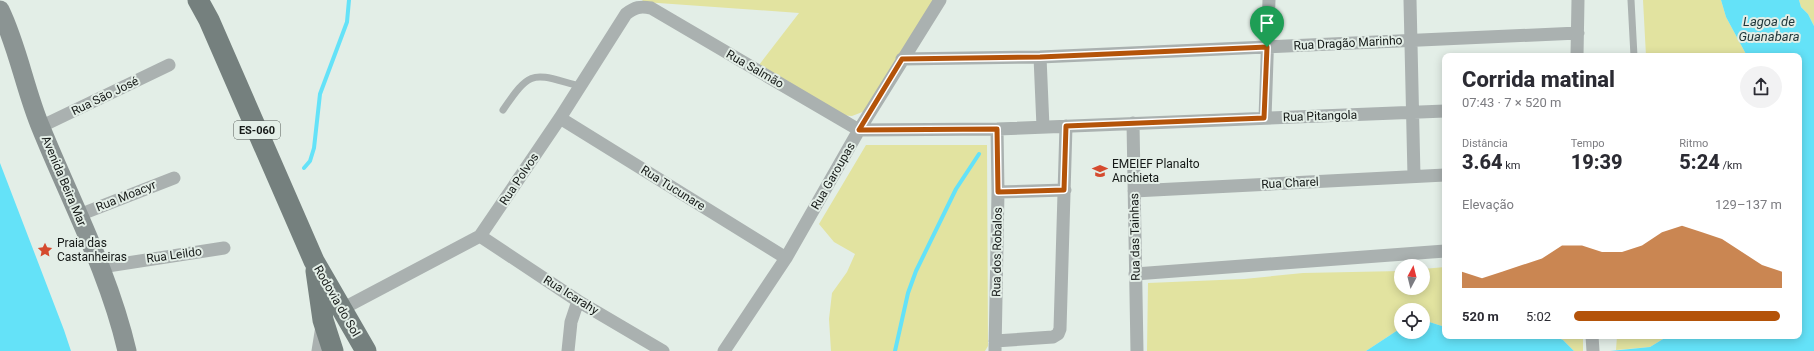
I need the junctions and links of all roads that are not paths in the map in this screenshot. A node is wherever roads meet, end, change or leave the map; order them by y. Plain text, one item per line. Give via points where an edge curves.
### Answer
1 (198, 0) edge
2 (940, 0) edge
3 (1269, 0) edge
4 (1410, 0) edge
5 (1578, 0) edge
6 (1632, 0) edge
7 (651, 8) joint
8 (0, 10) edge
9 (1578, 33) junction
10 (1411, 41) junction
11 (1267, 47) junction
12 (1577, 53) edge
13 (1634, 53) edge
14 (1040, 57) junction
15 (902, 59) junction
16 (169, 65) dead end
17 (580, 86) junction
18 (503, 110) dead end
19 (1442, 111) edge
20 (1412, 112) junction
21 (560, 118) junction
22 (1264, 118) junction
23 (1133, 123) junction
24 (1066, 126) junction
25 (40, 127) junction
26 (1043, 127) junction
27 (997, 129) junction
28 (859, 130) junction
29 (1442, 175) edge
30 (1414, 176) junction
31 (174, 178) dead end
32 (1064, 190) junction
33 (1134, 191) junction
34 (998, 192) junction
35 (79, 215) junction
36 (480, 236) junction
37 (224, 248) dead end
38 (1442, 251) edge
39 (786, 258) junction
40 (314, 261) junction
41 (101, 267) junction
42 (1135, 274) junction
43 (578, 301) junction
44 (342, 308) junction
45 (323, 320) junction
46 (1592, 339) edge
47 (995, 346) edge
48 (127, 351) edge
49 (318, 351) edge
50 (332, 351) edge
51 (366, 351) edge
52 (568, 351) edge
53 (663, 351) edge
54 (724, 351) edge
55 (1136, 351) edge
56 (1593, 351) edge

1 - 40 main road, ES-060
2 - 15 street, Rua Garoupas
3 - 11 street
4 - 10 street
5 - 9 street
6 - 13 lane
7 - 17 street, Rua Polvos via 640,6 626,14
7 - 28 street, Rua Salmão
8 - 25 street, Avenida Beira Mar
9 - 10 street, Rua Dragão Marinho
9 - 12 street
10 - 11 street, Rua Dragão Marinho
10 - 20 street
11 - 14 street, Rua Dragão Marinho
11 - 22 street
14 - 15 street, Rua Dragão Marinho
14 - 26 street
15 - 28 street, Rua Garoupas
16 - 25 street, Rua São José
17 - 18 lane via 540,76 529,78
17 - 21 street, Rua Polvos
19 - 20 street, Rua Pitangola
20 - 22 street, Rua Pitangola
20 - 30 street
21 - 36 street, Rua Polvos
21 - 39 street, Rua Tucunare
22 - 23 street, Rua Pitangola
23 - 24 street, Rua Pitangola
23 - 33 street, Rua das Tainhas
24 - 26 street, Rua Pitangola
24 - 32 street
25 - 35 street, Avenida Beira Mar
26 - 27 street, Rua Pitangola
27 - 28 street, Rua Pitangola
27 - 34 street, Rua dos Robalos
28 - 39 street, Rua Garoupas
29 - 30 street, Rua Charel
30 - 33 street, Rua Charel
31 - 35 street, Rua Moacyr
32 - 34 street
32 - 47 street via 1058,334 1053,337
33 - 42 street, Rua das Tainhas
34 - 47 street, Rua dos Robalos
35 - 41 street, Avenida Beira Mar
36 - 43 street, Rua Icarahy
36 - 44 street, Rua Polvos
37 - 41 street, Rua Leildo
38 - 42 street
39 - 54 street, Rua Garoupas
40 - 44 main road, Rodovia do Sol / ES-060
40 - 45 main road, Rodovia do Sol / ES-060
41 - 48 street, Avenida Beira Mar via 122,327
42 - 55 street, Rua das Tainhas
43 - 52 street via 571,322
43 - 53 street, Rua Icarahy
44 - 51 main road, Rodovia do Sol / ES-060
45 - 49 street, Rodovia do Sol
45 - 50 main road, Rodovia do Sol / ES-060
46 - 56 street

